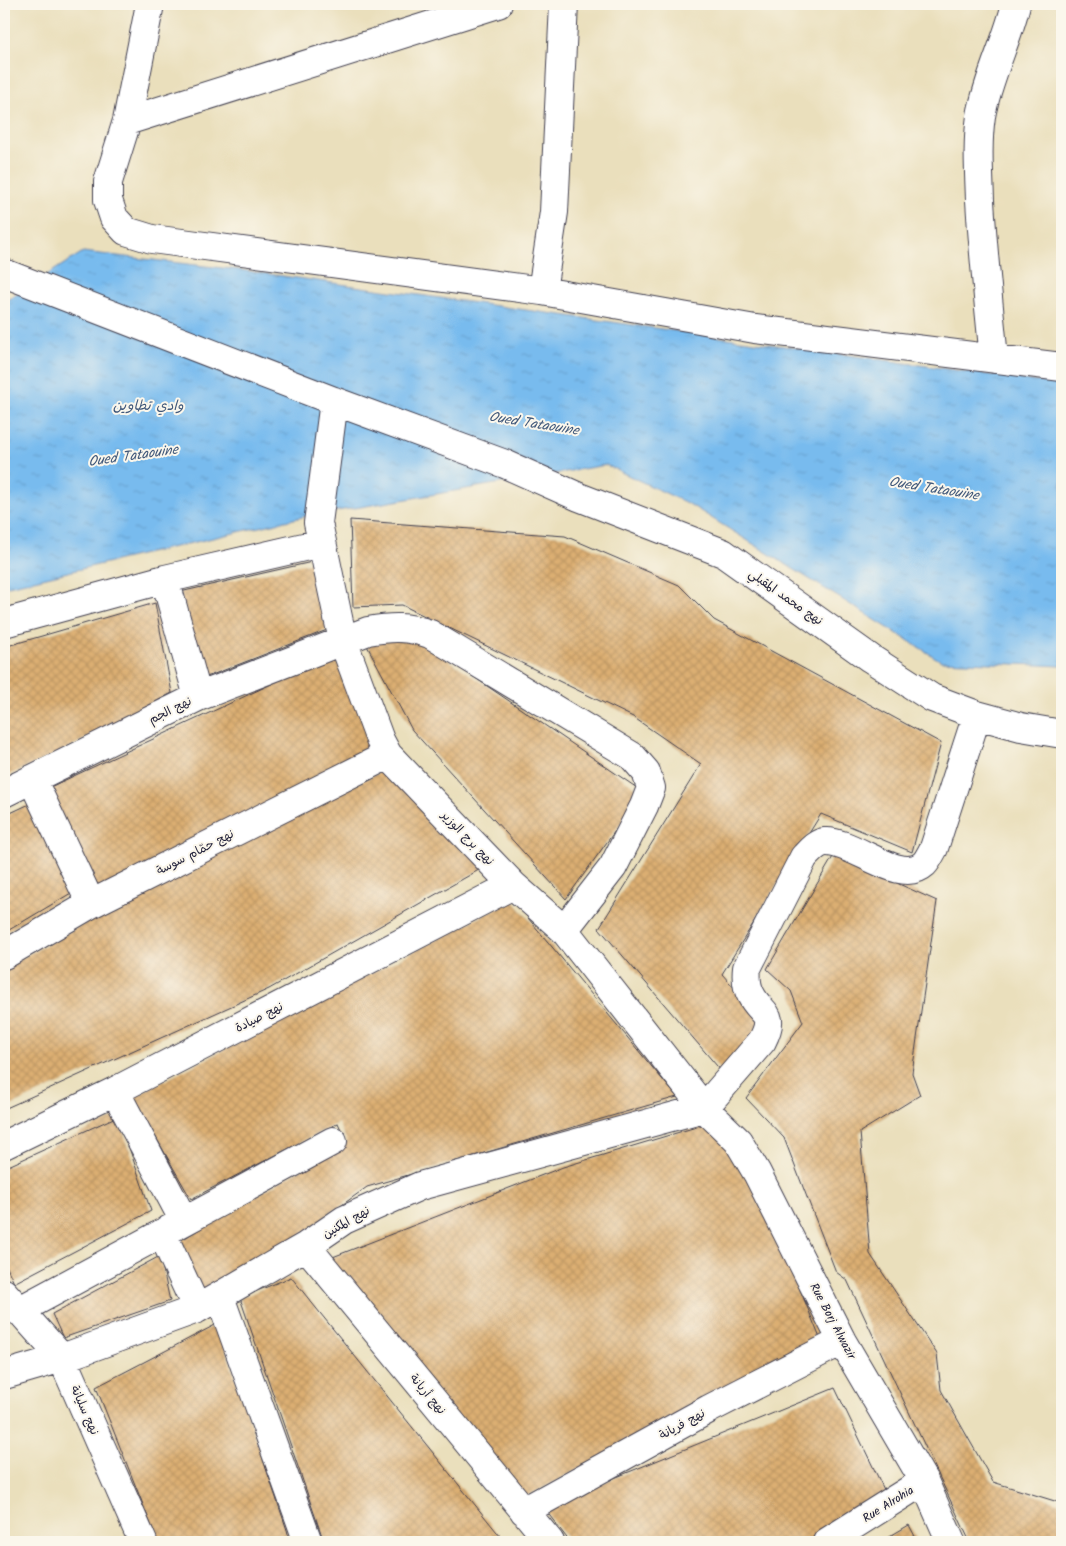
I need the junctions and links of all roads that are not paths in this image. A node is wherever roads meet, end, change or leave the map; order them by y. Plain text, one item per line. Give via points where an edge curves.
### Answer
1 (150, 4) edge
2 (498, 4) edge
3 (564, 4) edge
4 (1016, 4) edge
5 (127, 121) junction
6 (11, 276) edge
7 (542, 291) junction
8 (994, 359) junction
9 (1062, 367) edge
10 (334, 401) junction
11 (320, 533) junction
12 (165, 578) junction
13 (4, 623) edge
14 (342, 641) junction
15 (198, 697) junction
16 (978, 715) junction
17 (1062, 734) edge
18 (388, 755) junction
19 (32, 779) junction
20 (4, 793) edge
21 (514, 885) junction
22 (91, 904) junction
23 (564, 930) junction
24 (4, 955) edge
25 (116, 1091) junction
26 (704, 1108) junction
27 (333, 1141) dead end
28 (4, 1145) edge
29 (173, 1227) junction
30 (306, 1246) junction
31 (11, 1302) edge
32 (208, 1303) junction
33 (842, 1341) junction
34 (62, 1358) junction
35 (4, 1375) edge
36 (924, 1481) junction
37 (524, 1511) junction
38 (143, 1542) edge
39 (308, 1542) edge
40 (550, 1542) edge
41 (826, 1542) edge
42 (952, 1542) edge

1 - 5 street
2 - 5 street
3 - 7 street via 554,212
4 - 8 street via 992,73 980,126 981,215
5 - 7 street via 108,182 108,200 114,218 126,231 152,239
6 - 10 street, نهج محمد المقبلي
7 - 8 street via 755,329
8 - 9 street
10 - 11 street, نهج برج الوزير
10 - 16 street, نهج محمد المقبلي via 505,464 579,497 723,553 932,698
11 - 12 street
11 - 14 street, نهج برج الوزير
12 - 13 street
12 - 15 street
14 - 15 street, نهج الجم
14 - 18 street, نهج برج الوزير
14 - 23 street, نهج الجم via 393,626 430,634 632,756 646,772 651,788 635,827 613,867
15 - 19 street, نهج الجم
16 - 17 street, نهج محمد المقبلي
16 - 26 street via 934,848 924,864 912,870 899,870 840,845 825,842 814,846 804,857 747,968 747,986 751,997 763,1009 768,1021 767,1032
18 - 21 street, نهج برج الوزير
18 - 22 street, نهج حمّام سوسة
19 - 20 street, نهج الجم
19 - 22 street
21 - 23 street, نهج برج الوزير
21 - 25 street, نهج صيادة
22 - 24 street, نهج حمّام سوسة
23 - 26 street, نهج برج الوزير
25 - 28 street, نهج صيادة
25 - 29 street
26 - 30 street, نهج المكنين via 420,1186 344,1220
26 - 33 street, Rue Borj Alwazir via 727,1128 748,1157
27 - 29 street
29 - 31 street
29 - 32 street
30 - 32 street, نهج المكنين
30 - 37 street, نهج أريانة
31 - 34 street, نهج سليانة
32 - 34 street, نهج المكنين
32 - 39 street
33 - 36 street, Rue Borj Alwazir
33 - 37 street, نهج فريانة
34 - 35 street, نهج المكنين
34 - 38 street, نهج سليانة
36 - 41 street, Rue Alrohia
36 - 42 street, Rue Borj Alwazir
37 - 40 street, نهج أريانة

